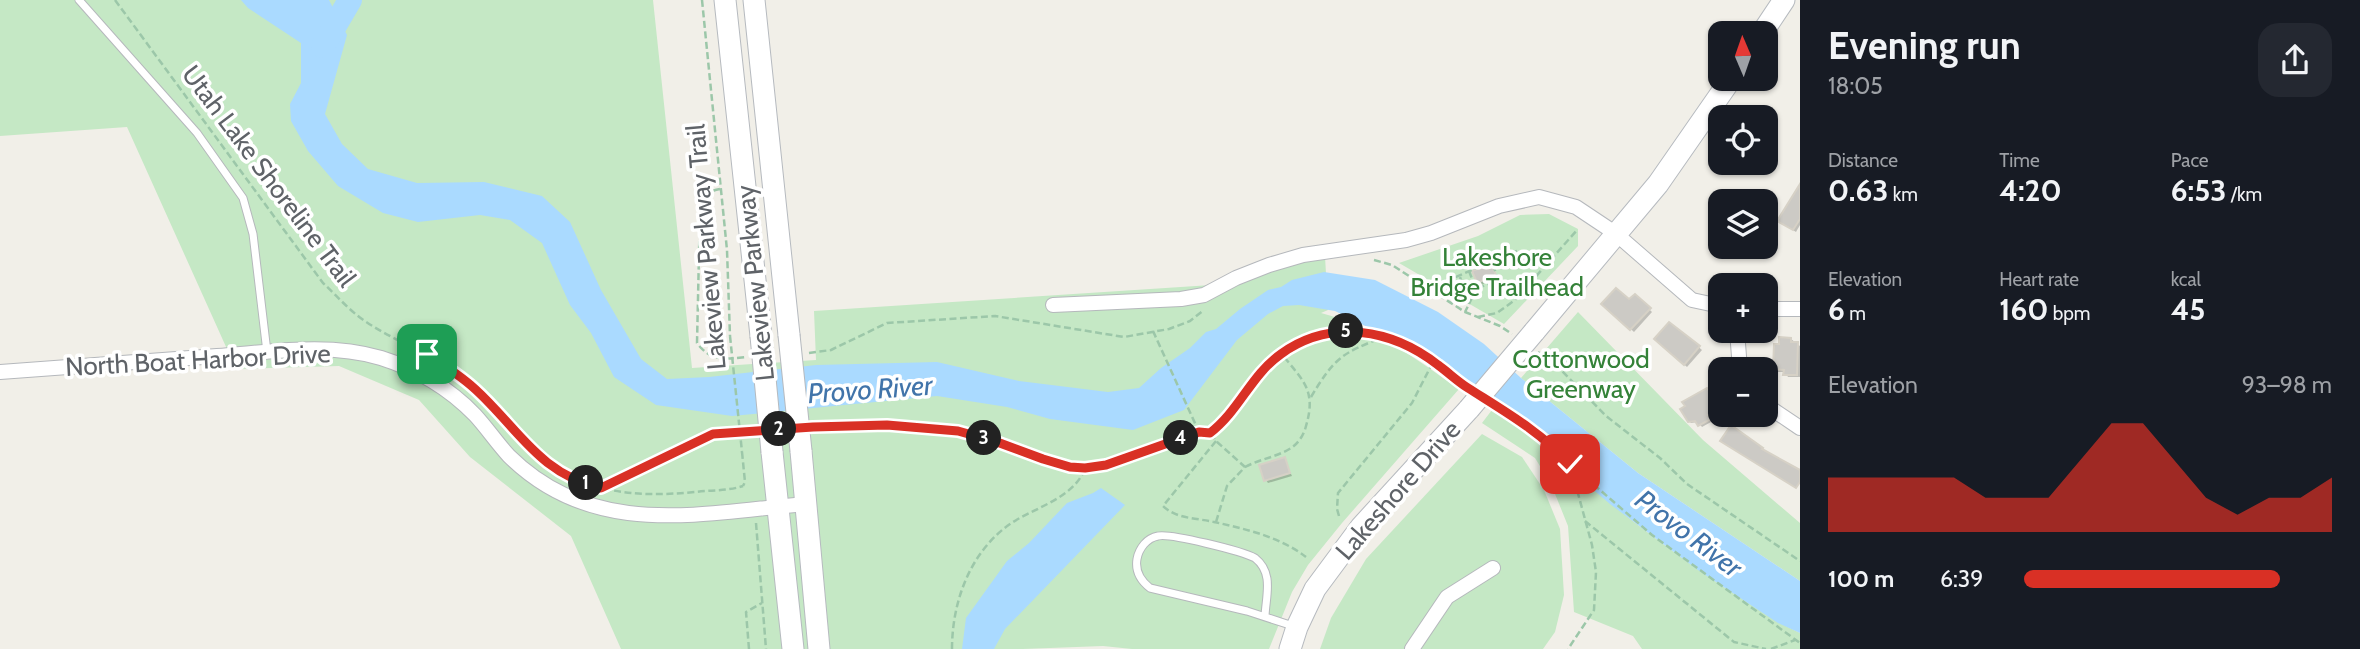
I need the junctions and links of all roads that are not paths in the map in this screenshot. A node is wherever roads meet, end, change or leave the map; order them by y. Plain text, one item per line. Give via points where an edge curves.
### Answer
1 (79, 0) edge
2 (725, 0) edge
3 (754, 0) edge
4 (1784, 0) edge
5 (1770, 21) edge
6 (1723, 91) edge
7 (1615, 233) junction
8 (1708, 303) edge
9 (1053, 305) dead end
10 (1778, 309) edge
11 (1800, 309) edge
12 (267, 353) junction
13 (0, 372) edge
14 (1778, 413) edge
15 (1800, 428) edge
16 (806, 504) junction
17 (778, 506) junction
18 (1493, 568) dead end
19 (1265, 616) junction
20 (1297, 628) junction
21 (793, 649) edge
22 (819, 649) edge
23 (1290, 649) edge
24 (1412, 649) edge

1 - 12 lane via 197,133 243,198 253,234
2 - 17 street, Lakeview Parkway, bridge
3 - 16 street, Lakeview Parkway, bridge
4 - 5 street
6 - 7 street, Lakeshore Drive via 1678,158
7 - 8 street via 1692,300
7 - 9 street via 1576,207 1539,197 1499,206 1431,233 1269,265 1204,295
7 - 20 street, Lakeshore Drive, bridge via 1530,341 1361,527 1315,589
10 - 11 street
12 - 13 street, North Boat Harbor Drive
12 - 17 street, North Boat Harbor Drive via 340,351 378,357 414,371 460,401 524,469 554,489 599,508 661,516
14 - 15 street
16 - 17 street, North Boat Harbor Drive
16 - 22 street, Lakeview Parkway
17 - 21 street, Lakeview Parkway
18 - 24 street via 1447,597
19 - 19 lane via 1150,588 1137,571 1139,551 1153,537 1166,535 1255,558 1268,579
19 - 20 lane
20 - 23 street, Lakeshore Drive

